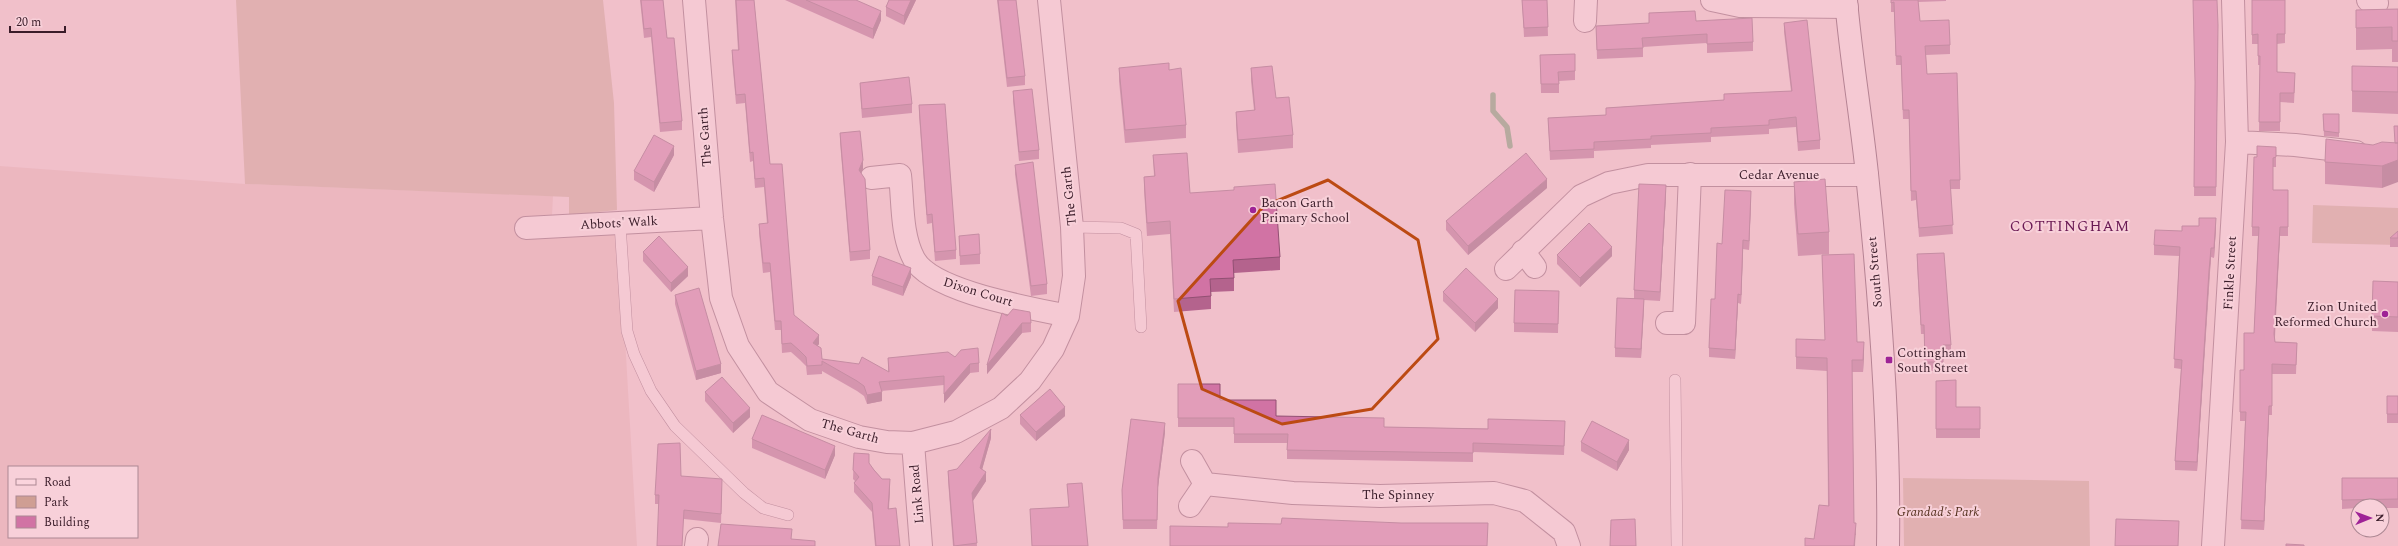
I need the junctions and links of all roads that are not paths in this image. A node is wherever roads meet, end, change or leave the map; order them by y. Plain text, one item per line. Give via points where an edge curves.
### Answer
1 (694, 0) edge
2 (1049, 0) edge
3 (1712, 0) edge
4 (2233, 0) edge
5 (1846, 4) edge
6 (2237, 142) junction
7 (2374, 154) edge
8 (1690, 174) junction
9 (1867, 175) junction
10 (871, 178) dead end
11 (712, 218) junction
12 (620, 224) junction
13 (1072, 227) junction
14 (526, 228) dead end
15 (1506, 269) dead end
16 (1068, 316) junction
17 (1667, 323) dead end
18 (1141, 327) dead end
19 (1675, 380) dead end
20 (913, 443) junction
21 (1192, 462) dead end
22 (1205, 484) junction
23 (1190, 506) dead end
24 (788, 515) dead end
25 (921, 546) edge
26 (1569, 546) edge
27 (1677, 546) edge
28 (1888, 546) edge
29 (2213, 546) edge
30 (2218, 546) edge

1 - 11 street, The Garth
2 - 13 street, The Garth
3 - 5 street via 1740,6
4 - 6 street, Finkle Street
5 - 9 street, South Street
6 - 7 street via 2295,144
6 - 29 street, Finkle Street
8 - 9 street, Cedar Avenue
8 - 15 street, Cedar Avenue via 1648,175 1609,182 1581,196 1529,259
8 - 17 street via 1684,323
9 - 28 street, South Street via 1885,394 1890,489
10 - 16 street, Dixon Court via 900,175 907,240 915,260 927,274 948,286
11 - 12 street, Abbots' Walk
11 - 20 street, The Garth via 721,298 738,346 768,392 810,420 859,437
12 - 14 street, Abbots' Walk
12 - 24 lane via 627,331 634,354 651,390 675,426 744,493 763,508
13 - 16 street, The Garth via 1074,276
13 - 18 lane via 1121,228 1136,234
16 - 20 street, The Garth via 1053,349 1030,381 1001,408 956,432
19 - 27 lane
20 - 25 street, Link Road
21 - 22 street
22 - 23 street
22 - 26 street, The Spinney via 1293,493 1380,496 1494,493 1525,501 1564,532
29 - 30 street

